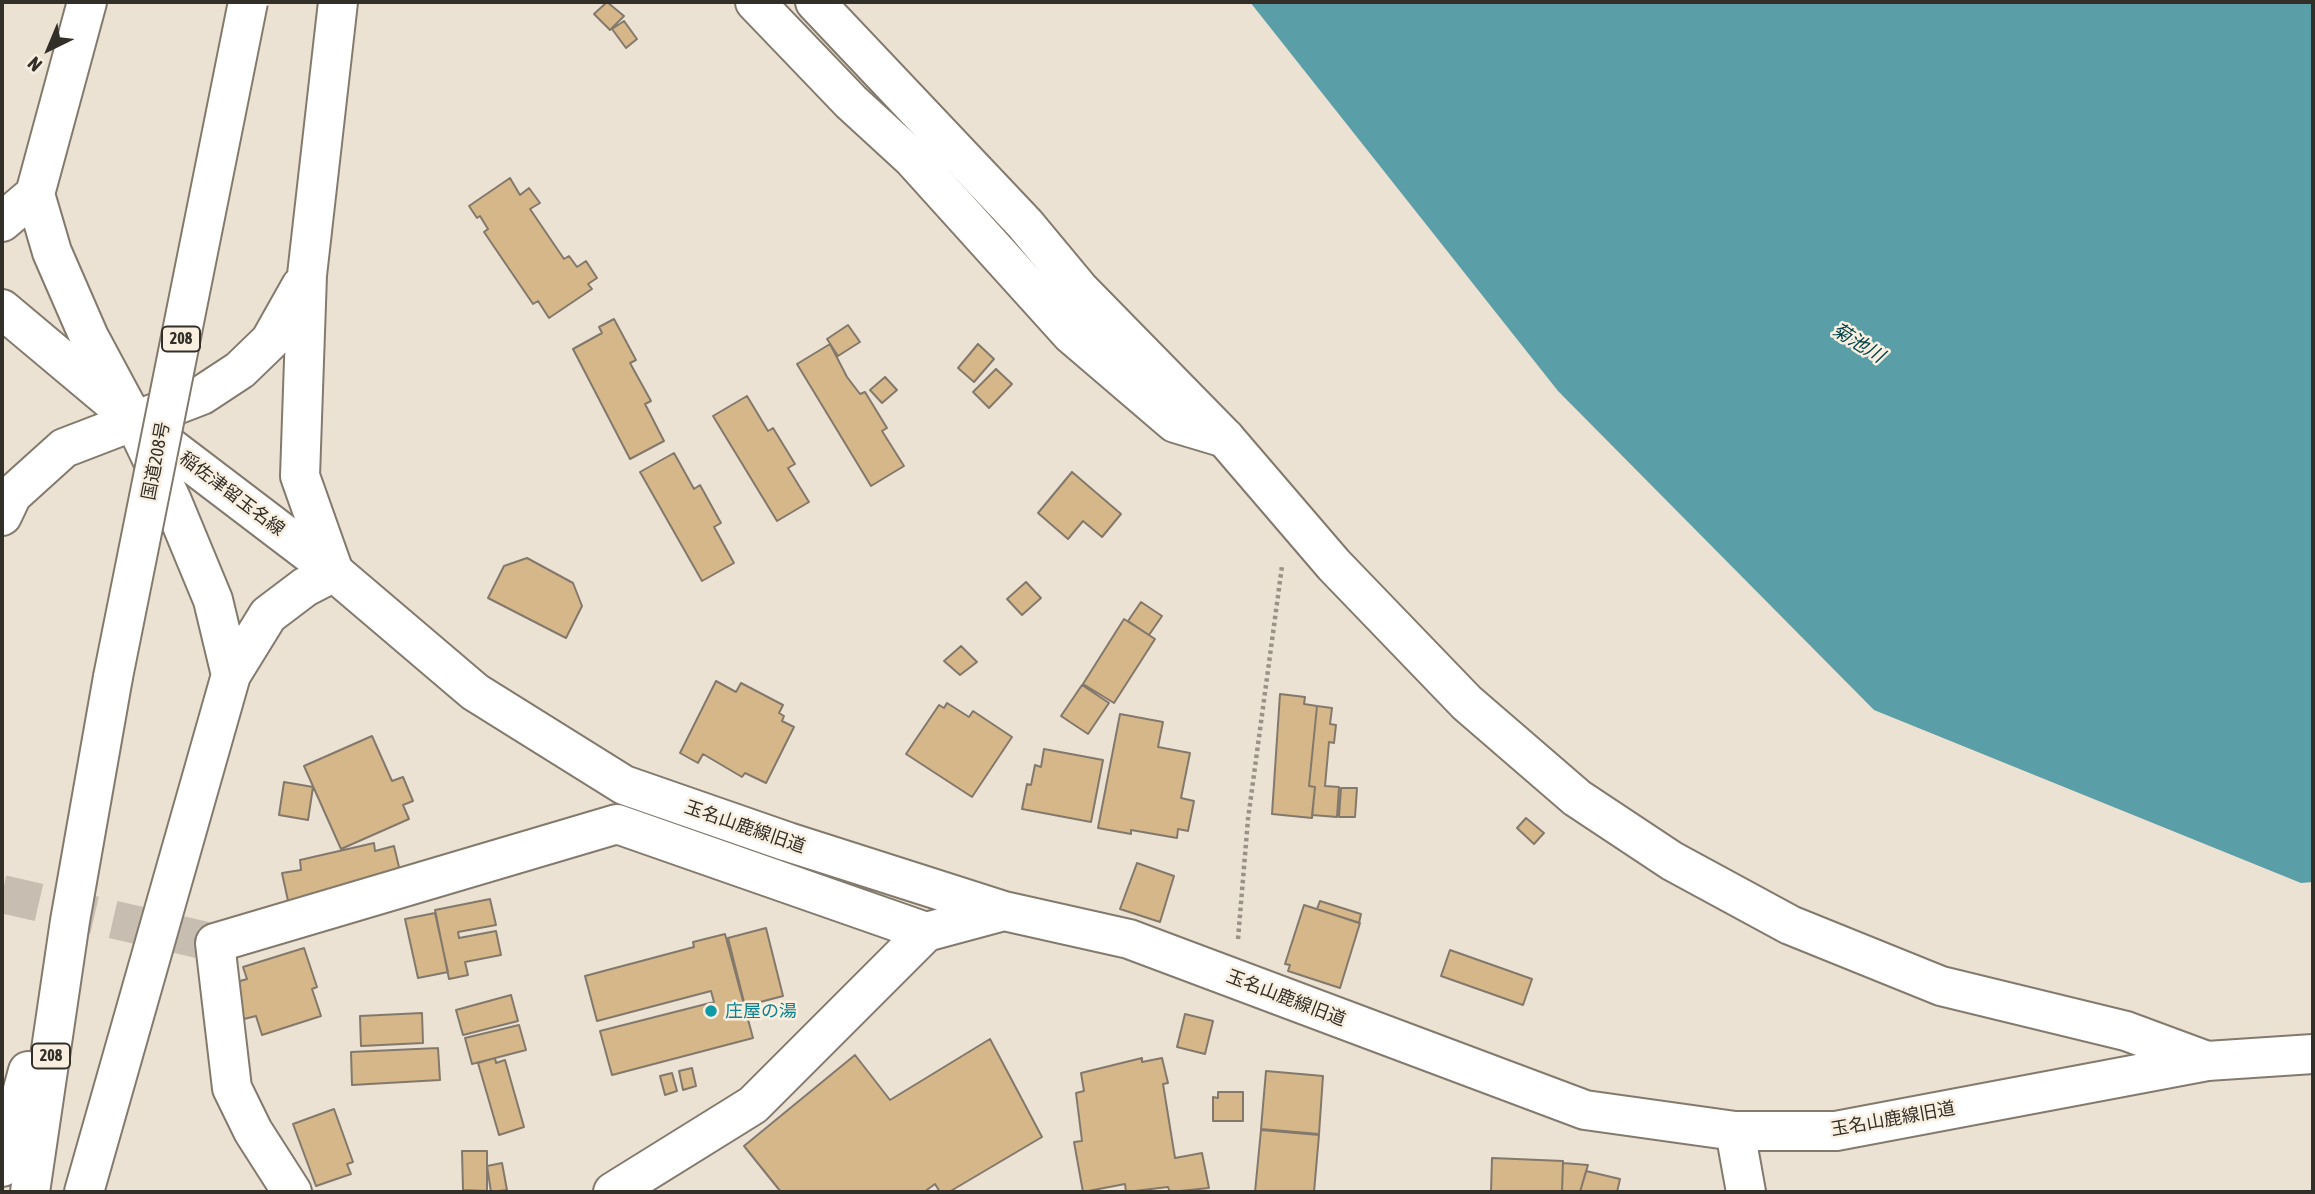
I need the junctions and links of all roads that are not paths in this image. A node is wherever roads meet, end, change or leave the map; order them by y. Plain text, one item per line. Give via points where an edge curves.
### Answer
1 (87, 2) edge
2 (248, 2) edge
3 (338, 2) edge
4 (755, 2) edge
5 (815, 2) edge
6 (35, 194) junction
7 (2, 222) edge
8 (307, 275) junction
9 (2, 309) edge
10 (134, 419) junction
11 (1225, 438) junction
12 (2, 516) edge
13 (334, 572) junction
14 (231, 675) junction
15 (1004, 911) junction
16 (70, 920) junction
17 (926, 932) junction
18 (2313, 1054) edge
19 (2207, 1061) junction
20 (1735, 1131) junction
21 (2, 1167) edge
22 (30, 1192) edge
23 (83, 1192) edge
24 (292, 1192) edge
25 (613, 1192) edge
26 (1746, 1192) edge

1 - 6 main road
2 - 16 main road, 国道208号 / 208, bridge via 113,677
3 - 8 main road
4 - 11 main road via 912,158 1071,334 1175,423
5 - 11 main road via 1025,224 1079,289
6 - 7 main road
6 - 10 main road via 57,264 89,337
8 - 10 main road via 270,341 240,370 202,395
8 - 13 main road via 300,476
9 - 10 main road, 稲佐津留玉名線
10 - 12 main road via 64,447 12,495
10 - 13 main road, 稲佐津留玉名線
10 - 14 main road via 213,600
11 - 19 main road via 1334,565 1467,703 1577,798 1672,861 1790,925 1941,986 2126,1031
13 - 14 main road via 268,614
13 - 15 main road, 玉名山鹿線旧道 via 475,692 624,785
14 - 23 main road
15 - 17 main road
15 - 20 main road, 玉名山鹿線旧道 via 1129,939 1585,1110
16 - 21 main road, 国道208号 / 208
16 - 22 main road, 国道208号 / 208
17 - 24 main road via 617,824 215,943 232,1088
17 - 25 main road via 753,1105
18 - 19 main road, 玉名山鹿線旧道
19 - 20 main road, 玉名山鹿線旧道 via 1836,1131
20 - 26 main road

